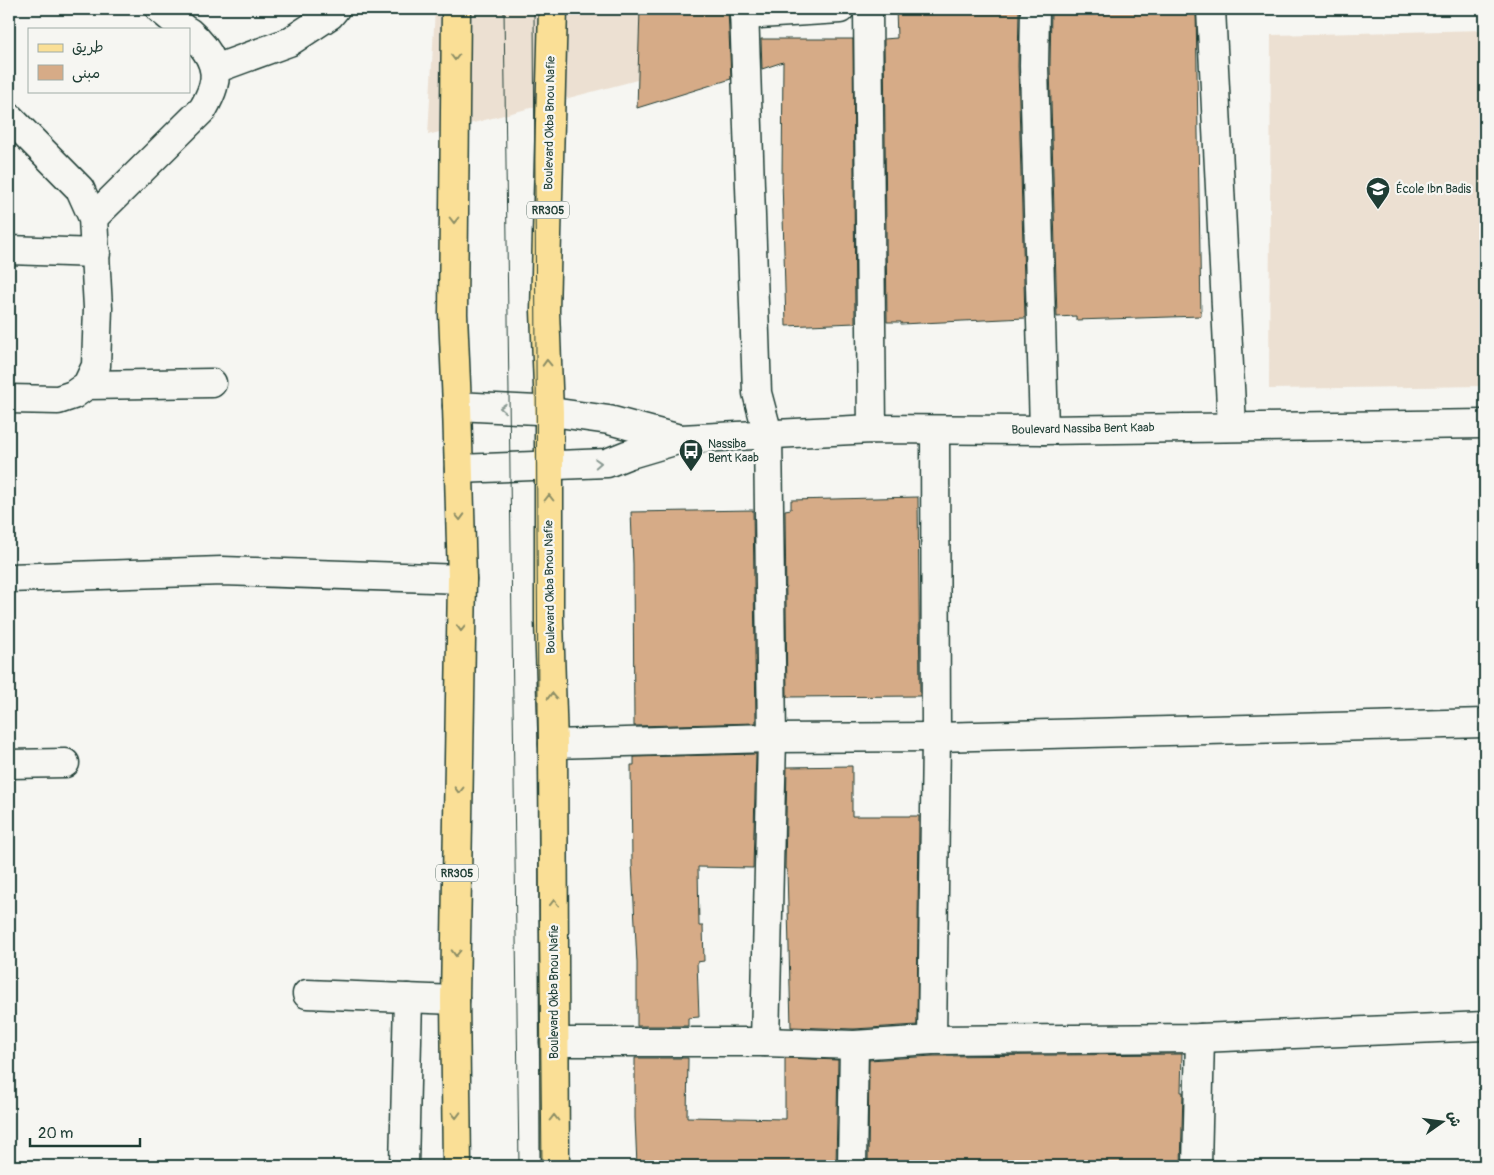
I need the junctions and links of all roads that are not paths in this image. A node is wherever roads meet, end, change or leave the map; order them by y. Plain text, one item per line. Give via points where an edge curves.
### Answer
1 (160, 9) edge
2 (334, 9) edge
3 (456, 9) edge
4 (553, 9) edge
5 (840, 9) edge
6 (868, 9) edge
7 (1035, 9) edge
8 (1211, 9) edge
9 (744, 12) edge
10 (183, 28) edge
11 (190, 33) edge
12 (215, 69) junction
13 (9, 117) edge
14 (93, 218) junction
15 (9, 250) edge
16 (96, 252) junction
17 (212, 384) dead end
18 (88, 385) junction
19 (9, 399) edge
20 (458, 406) junction
21 (549, 412) junction
22 (1485, 424) edge
23 (1232, 426) junction
24 (872, 429) junction
25 (935, 430) junction
26 (1044, 430) junction
27 (768, 434) junction
28 (681, 439) junction
29 (549, 466) junction
30 (459, 468) junction
31 (9, 578) edge
32 (462, 579) junction
33 (1485, 723) edge
34 (936, 737) junction
35 (772, 738) junction
36 (553, 744) junction
37 (65, 763) dead end
38 (9, 764) edge
39 (308, 994) dead end
40 (408, 998) junction
41 (455, 1000) junction
42 (1485, 1026) edge
43 (1200, 1038) junction
44 (932, 1040) junction
45 (554, 1042) junction
46 (765, 1042) junction
47 (854, 1045) junction
48 (404, 1166) edge
49 (456, 1166) edge
50 (555, 1166) edge
51 (852, 1166) edge
52 (1197, 1166) edge

1 - 10 street
2 - 12 street via 288,42
3 -> 20 main road, RR305 via 453,314
21 -> 4 main road, Boulevard Okba Bnou Nafie / RR305 via 545,311
5 - 9 street
6 - 24 street
7 - 26 street
8 - 23 street
9 - 27 street via 757,394
11 - 12 street via 208,52
12 - 14 street via 214,86 203,109
13 - 14 street via 80,188
14 - 16 street
15 - 16 street
16 - 18 street via 96,366
17 - 18 street
18 - 19 street via 58,400
21 -> 20 street, Boulevard Nassiba Bent Kaab
20 - 30 main road, RR305
21 - 28 street, Boulevard Nassiba Bent Kaab via 609,420
21 - 29 main road, Boulevard Okba Bnou Nafie / RR305
22 - 23 street, Boulevard Nassiba Bent Kaab
23 - 26 street, Boulevard Nassiba Bent Kaab
24 - 25 street, Boulevard Nassiba Bent Kaab
24 - 27 street, Boulevard Nassiba Bent Kaab
25 - 26 street, Boulevard Nassiba Bent Kaab
25 - 34 street
27 - 28 street, Boulevard Nassiba Bent Kaab
27 - 35 street
29 -> 28 street, Boulevard Nassiba Bent Kaab via 607,463
29 - 30 street, Boulevard Nassiba Bent Kaab
36 -> 29 main road, Boulevard Okba Bnou Nafie / RR305
30 -> 32 main road, RR305
31 - 32 street via 222,571
32 -> 41 main road, RR305
33 - 34 street
34 - 35 street
34 - 44 street
35 - 36 street
35 - 46 street
45 -> 36 main road, Boulevard Okba Bnou Nafie / RR305
37 - 38 street
39 - 40 street
40 - 41 street
40 - 48 street
41 -> 49 main road, RR305
42 - 43 street
43 - 44 street
43 - 52 street
44 - 47 street
45 - 46 street
50 -> 45 main road, Boulevard Okba Bnou Nafie / RR305
46 - 47 street
47 - 51 street

